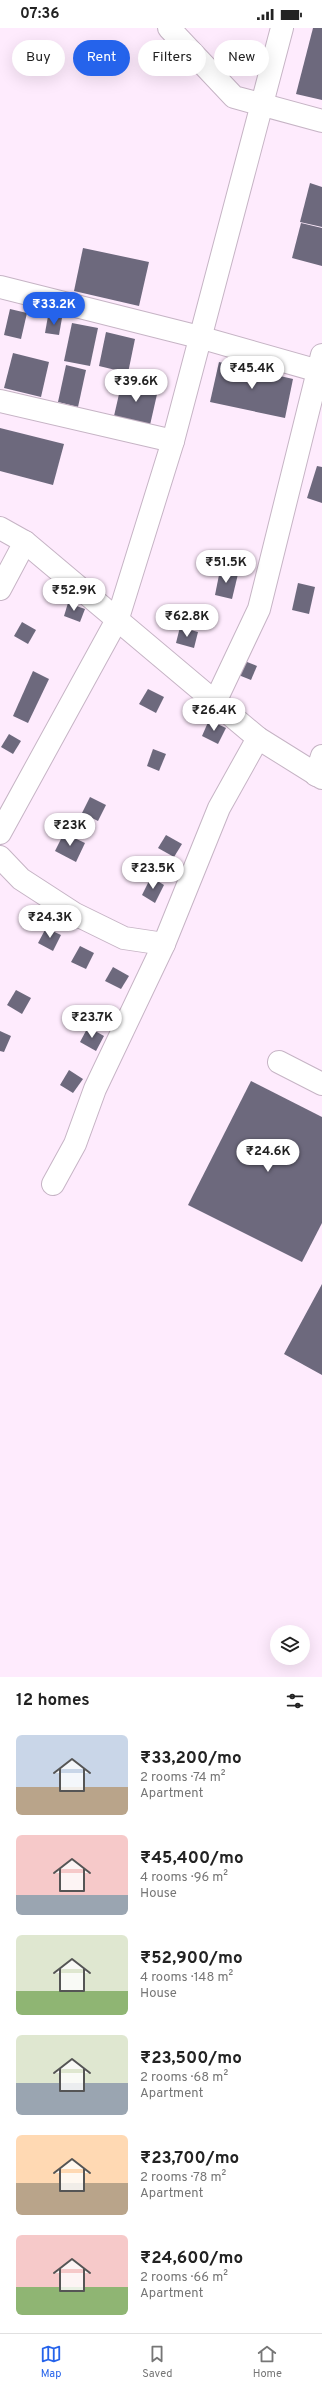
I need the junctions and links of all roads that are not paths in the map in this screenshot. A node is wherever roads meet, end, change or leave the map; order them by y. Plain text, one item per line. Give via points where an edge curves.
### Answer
1 (169, 28) edge
2 (282, 28) edge
3 (261, 106) junction
4 (322, 120) edge
5 (0, 287) edge
6 (199, 337) junction
7 (321, 366) edge
8 (0, 402) edge
9 (173, 441) junction
10 (0, 528) edge
11 (26, 542) junction
12 (0, 589) edge
13 (118, 618) junction
14 (215, 702) junction
15 (258, 738) junction
16 (320, 770) edge
17 (0, 834) edge
18 (0, 857) edge
19 (164, 944) junction
20 (279, 1062) dead end
21 (322, 1084) edge
22 (53, 1184) dead end

1 - 3 street via 234,97
2 - 3 street
3 - 4 street
3 - 6 street
5 - 6 street
6 - 7 street
6 - 9 street
7 - 14 street via 258,609
8 - 9 street
9 - 13 street
10 - 11 street
11 - 12 street
11 - 13 street
13 - 14 street
13 - 17 street
14 - 15 street
15 - 16 street
15 - 19 street via 220,808
18 - 19 street via 21,879 75,914 124,938
19 - 22 street via 95,1089 75,1144
20 - 21 street

